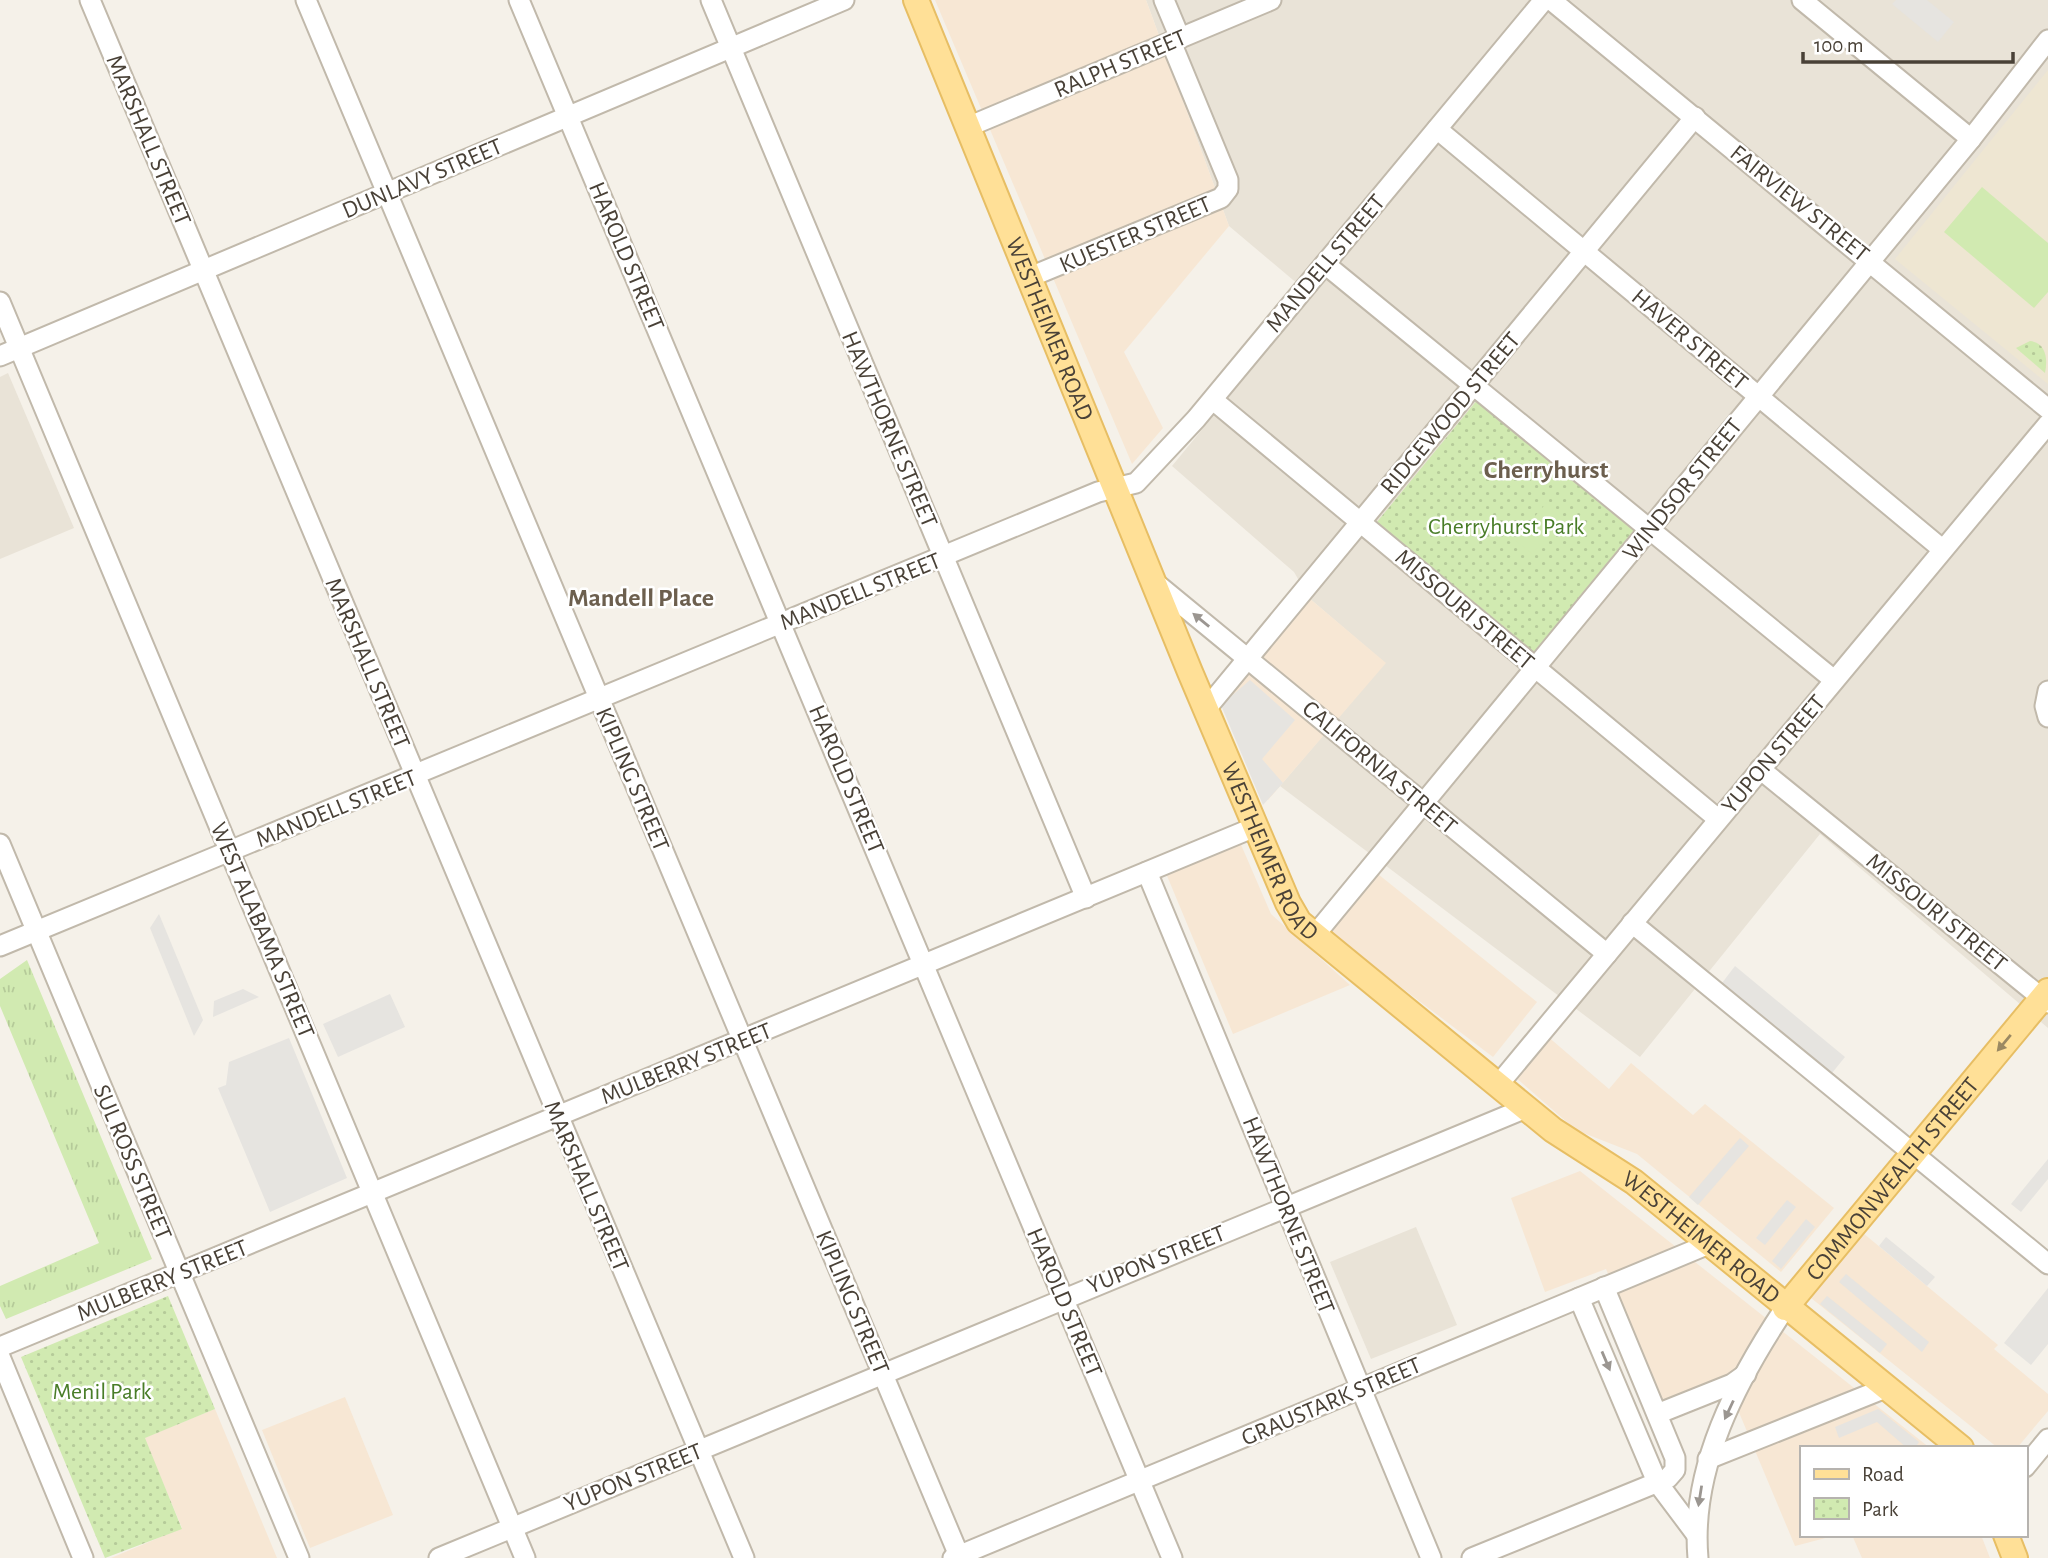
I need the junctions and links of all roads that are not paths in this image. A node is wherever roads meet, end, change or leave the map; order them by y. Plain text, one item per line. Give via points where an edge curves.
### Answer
1 (90, 0) edge
2 (306, 0) edge
3 (519, 0) edge
4 (711, 0) edge
5 (844, 0) edge
6 (916, 0) edge
7 (1164, 0) edge
8 (1271, 0) edge
9 (1544, 0) edge
10 (1550, 0) edge
11 (1802, 0) edge
12 (1175, 40) junction
13 (2048, 40) edge
14 (731, 48) junction
15 (568, 116) junction
16 (1695, 117) junction
17 (970, 126) junction
18 (1437, 129) junction
19 (1971, 139) junction
20 (387, 193) junction
21 (1584, 251) junction
22 (1870, 261) junction
23 (1325, 264) junction
24 (204, 270) junction
25 (1030, 277) junction
26 (0, 302) edge
27 (19, 348) junction
28 (0, 356) edge
29 (1473, 385) junction
30 (1759, 396) junction
31 (1213, 400) junction
32 (2048, 409) edge
33 (2048, 424) edge
34 (1116, 487) junction
35 (1360, 522) junction
36 (1649, 529) junction
37 (1942, 549) junction
38 (943, 557) junction
39 (1153, 581) junction
40 (782, 624) junction
41 (1248, 658) junction
42 (1535, 667) junction
43 (1834, 680) junction
44 (2048, 691) edge
45 (600, 700) junction
46 (1206, 709) junction
47 (2048, 717) edge
48 (1760, 769) junction
49 (415, 777) junction
50 (1423, 803) junction
51 (1718, 819) junction
52 (1255, 827) junction
53 (0, 844) edge
54 (229, 850) junction
55 (1147, 872) junction
56 (1086, 898) junction
57 (1632, 923) junction
58 (36, 931) junction
59 (1314, 936) junction
60 (0, 946) edge
61 (1607, 954) junction
62 (924, 964) junction
63 (2046, 997) edge
64 (743, 1040) junction
65 (1498, 1085) junction
66 (1525, 1108) junction
67 (558, 1116) junction
68 (1914, 1151) junction
69 (373, 1193) junction
70 (1285, 1205) junction
71 (1709, 1244) junction
72 (2048, 1264) edge
73 (179, 1273) junction
74 (1604, 1287) junction
75 (1064, 1297) junction
76 (1579, 1298) junction
77 (1786, 1308) junction
78 (0, 1347) edge
79 (0, 1357) edge
80 (1747, 1373) junction
81 (883, 1374) junction
82 (1888, 1387) junction
83 (1361, 1388) junction
84 (1657, 1414) junction
85 (2048, 1439) edge
86 (1959, 1446) edge
87 (697, 1451) junction
88 (1708, 1459) junction
89 (2027, 1465) edge
90 (1140, 1480) junction
91 (1657, 1482) junction
92 (512, 1527) junction
93 (1696, 1534) junction
94 (2007, 1537) edge
95 (958, 1557) edge
96 (83, 1558) edge
97 (299, 1558) edge
98 (439, 1558) edge
99 (525, 1558) edge
100 (744, 1558) edge
101 (1172, 1558) edge
102 (1431, 1558) edge
103 (1472, 1558) edge
104 (1698, 1558) edge
105 (2015, 1558) edge

1 - 24 street, MARSHALL STREET
2 - 20 street, KIPLING STREET
3 - 15 street, HAROLD STREET
4 - 14 street, HAWTHORNE STREET
5 - 14 street, DUNLAVY STREET
6 - 17 main road, WESTHEIMER ROAD
7 - 12 street
8 - 12 street, RALPH STREET
9 - 18 street, MANDELL STREET
10 - 16 street, FAIRVIEW STREET
11 - 19 street
12 - 17 street, RALPH STREET
12 - 25 street, KUESTER STREET via 1228,189 1221,198
13 - 19 street, WINDSOR STREET
14 - 15 street, DUNLAVY STREET
14 - 38 street, HAWTHORNE STREET
15 - 20 street, DUNLAVY STREET
15 - 40 street, HAROLD STREET
16 - 21 street, RIDGEWOOD STREET
16 - 22 street, FAIRVIEW STREET
17 - 25 main road, WESTHEIMER ROAD
18 - 21 street, HAVER STREET
18 - 23 street, MANDELL STREET
19 - 22 street, WINDSOR STREET
20 - 24 street, DUNLAVY STREET
20 - 45 street, KIPLING STREET
21 - 29 street, RIDGEWOOD STREET
21 - 30 street, HAVER STREET
22 - 30 street, WINDSOR STREET
22 - 32 street, FAIRVIEW STREET
23 - 29 street
23 - 31 street, MANDELL STREET
24 - 27 street, DUNLAVY STREET
24 - 49 street, MARSHALL STREET
25 - 34 main road, WESTHEIMER ROAD
26 - 27 street, WEST ALABAMA STREET
27 - 28 street, DUNLAVY STREET
27 - 54 street, WEST ALABAMA STREET
29 - 35 street, RIDGEWOOD STREET
29 - 36 street
30 - 36 street, WINDSOR STREET
30 - 37 street, HAVER STREET
31 - 34 street, MANDELL STREET via 1136,484
31 - 35 street, MISSOURI STREET
33 - 37 street, YUPON STREET
34 - 38 street, MANDELL STREET
34 - 39 main road, WESTHEIMER ROAD
35 - 41 street, RIDGEWOOD STREET
35 - 42 street, MISSOURI STREET
36 - 42 street, WINDSOR STREET
36 - 43 street
37 - 43 street, YUPON STREET
38 - 40 street, MANDELL STREET
38 - 56 street, HAWTHORNE STREET
41 -> 39 street, CALIFORNIA STREET
39 - 46 main road, WESTHEIMER ROAD
40 - 45 street, MANDELL STREET
40 - 62 street, HAROLD STREET
41 - 46 street, RIDGEWOOD STREET
41 - 50 street, CALIFORNIA STREET
42 - 50 street, WINDSOR STREET
42 - 51 street, MISSOURI STREET
43 - 48 street, YUPON STREET
44 - 47 street
45 - 49 street, MANDELL STREET
45 - 64 street, KIPLING STREET
46 - 52 main road, WESTHEIMER ROAD
48 - 51 street, YUPON STREET
48 - 63 street, MISSOURI STREET
49 - 54 street, MANDELL STREET
49 - 67 street, MARSHALL STREET
50 - 59 street, WINDSOR STREET
50 - 61 street, CALIFORNIA STREET
51 - 57 street, YUPON STREET
52 - 55 street, MULBERRY STREET
52 - 59 main road, WESTHEIMER ROAD via 1288,903
53 - 58 street, SUL ROSS STREET
54 - 58 street, MANDELL STREET
54 - 69 street, WEST ALABAMA STREET
55 - 56 street, MULBERRY STREET
55 - 70 street, HAWTHORNE STREET
56 - 62 street, MULBERRY STREET
57 - 61 street, YUPON STREET
57 - 68 street
58 - 60 street, MANDELL STREET
58 - 73 street, SUL ROSS STREET
59 - 65 main road, WESTHEIMER ROAD
61 - 65 street, YUPON STREET
62 - 64 street, MULBERRY STREET
62 - 75 street, HAROLD STREET
63 -> 68 main road, COMMONWEALTH STREET
64 - 67 street, MULBERRY STREET
64 - 81 street, KIPLING STREET
65 - 66 main road, WESTHEIMER ROAD
66 - 70 street, YUPON STREET
66 - 71 main road, WESTHEIMER ROAD via 1634,1182
67 - 69 street, MULBERRY STREET
67 - 87 street, MARSHALL STREET
68 - 72 street
68 - 77 main road, COMMONWEALTH STREET
69 - 73 street, MULBERRY STREET
69 - 92 street, WEST ALABAMA STREET
70 - 75 street, YUPON STREET
70 - 83 street, HAWTHORNE STREET
71 - 74 street, GRAUSTARK STREET
71 - 77 main road, WESTHEIMER ROAD
73 - 78 street, MULBERRY STREET
73 - 97 street, SUL ROSS STREET
74 - 76 street, GRAUSTARK STREET
74 - 84 street
75 - 81 street, YUPON STREET
75 - 90 street, HAROLD STREET
76 - 83 street, GRAUSTARK STREET
76 -> 91 street
77 - 80 street, COMMONWEALTH STREET
77 - 82 main road, WESTHEIMER ROAD
79 - 96 street
80 - 84 street via 1732,1384
80 -> 88 street, COMMONWEALTH STREET
81 - 87 street, YUPON STREET
81 - 95 street, KIPLING STREET
82 - 86 main road, WESTHEIMER ROAD
82 - 88 street
83 - 90 street, GRAUSTARK STREET
83 - 102 street, HAWTHORNE STREET
84 - 91 street via 1675,1458 1675,1470
85 - 89 street
87 - 92 street, YUPON STREET
87 - 100 street, MARSHALL STREET
88 -> 93 street, COMMONWEALTH STREET
90 - 95 street, GRAUSTARK STREET
90 - 101 street, HAROLD STREET
91 - 93 street
91 - 103 street
92 - 98 street, YUPON STREET
92 - 99 street, WEST ALABAMA STREET
93 - 104 street, COMMONWEALTH STREET
94 - 105 main road

